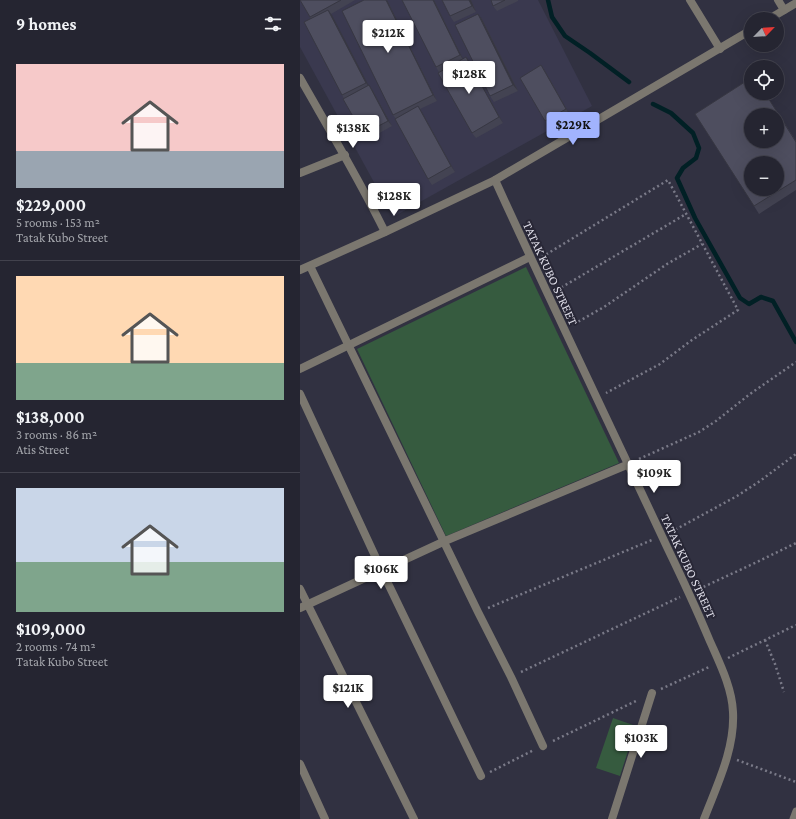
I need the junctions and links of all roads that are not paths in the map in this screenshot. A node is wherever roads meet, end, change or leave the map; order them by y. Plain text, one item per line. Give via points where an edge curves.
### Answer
1 (690, 0) edge
2 (778, 0) edge
3 (796, 3) edge
4 (784, 10) junction
5 (781, 12) edge
6 (744, 34) edge
7 (720, 49) junction
8 (300, 78) edge
9 (345, 155) junction
10 (300, 173) edge
11 (495, 180) junction
12 (385, 232) junction
13 (531, 260) junction
14 (310, 266) junction
15 (300, 270) edge
16 (349, 345) junction
17 (300, 369) edge
18 (300, 394) edge
19 (629, 464) junction
20 (444, 542) junction
21 (382, 571) junction
22 (300, 589) edge
23 (304, 607) edge
24 (652, 693) road end
25 (543, 746) road end
26 (300, 764) edge
27 (481, 776) road end
28 (303, 778) edge
29 (796, 811) edge
30 (325, 819) edge
31 (414, 819) edge
32 (612, 819) edge
33 (704, 819) edge
34 (793, 819) edge

1 - 7 street
2 - 4 street
3 - 4 street
4 - 5 street
6 - 7 street
7 - 11 street
8 - 9 street
9 - 10 street
9 - 12 street
11 - 12 street
11 - 13 street, TATAK KUBO STREET
12 - 14 street
13 - 16 street
13 - 19 street, TATAK KUBO STREET
14 - 15 street
14 - 16 street
16 - 17 street
16 - 20 street
18 - 21 street
19 - 20 street
19 - 33 street, TATAK KUBO STREET via 689,593 731,696 732,741
20 - 21 street
20 - 25 street
21 - 23 street
21 - 27 street
22 - 23 street
23 - 31 street
24 - 32 street
26 - 28 street
28 - 30 street
29 - 34 lane

